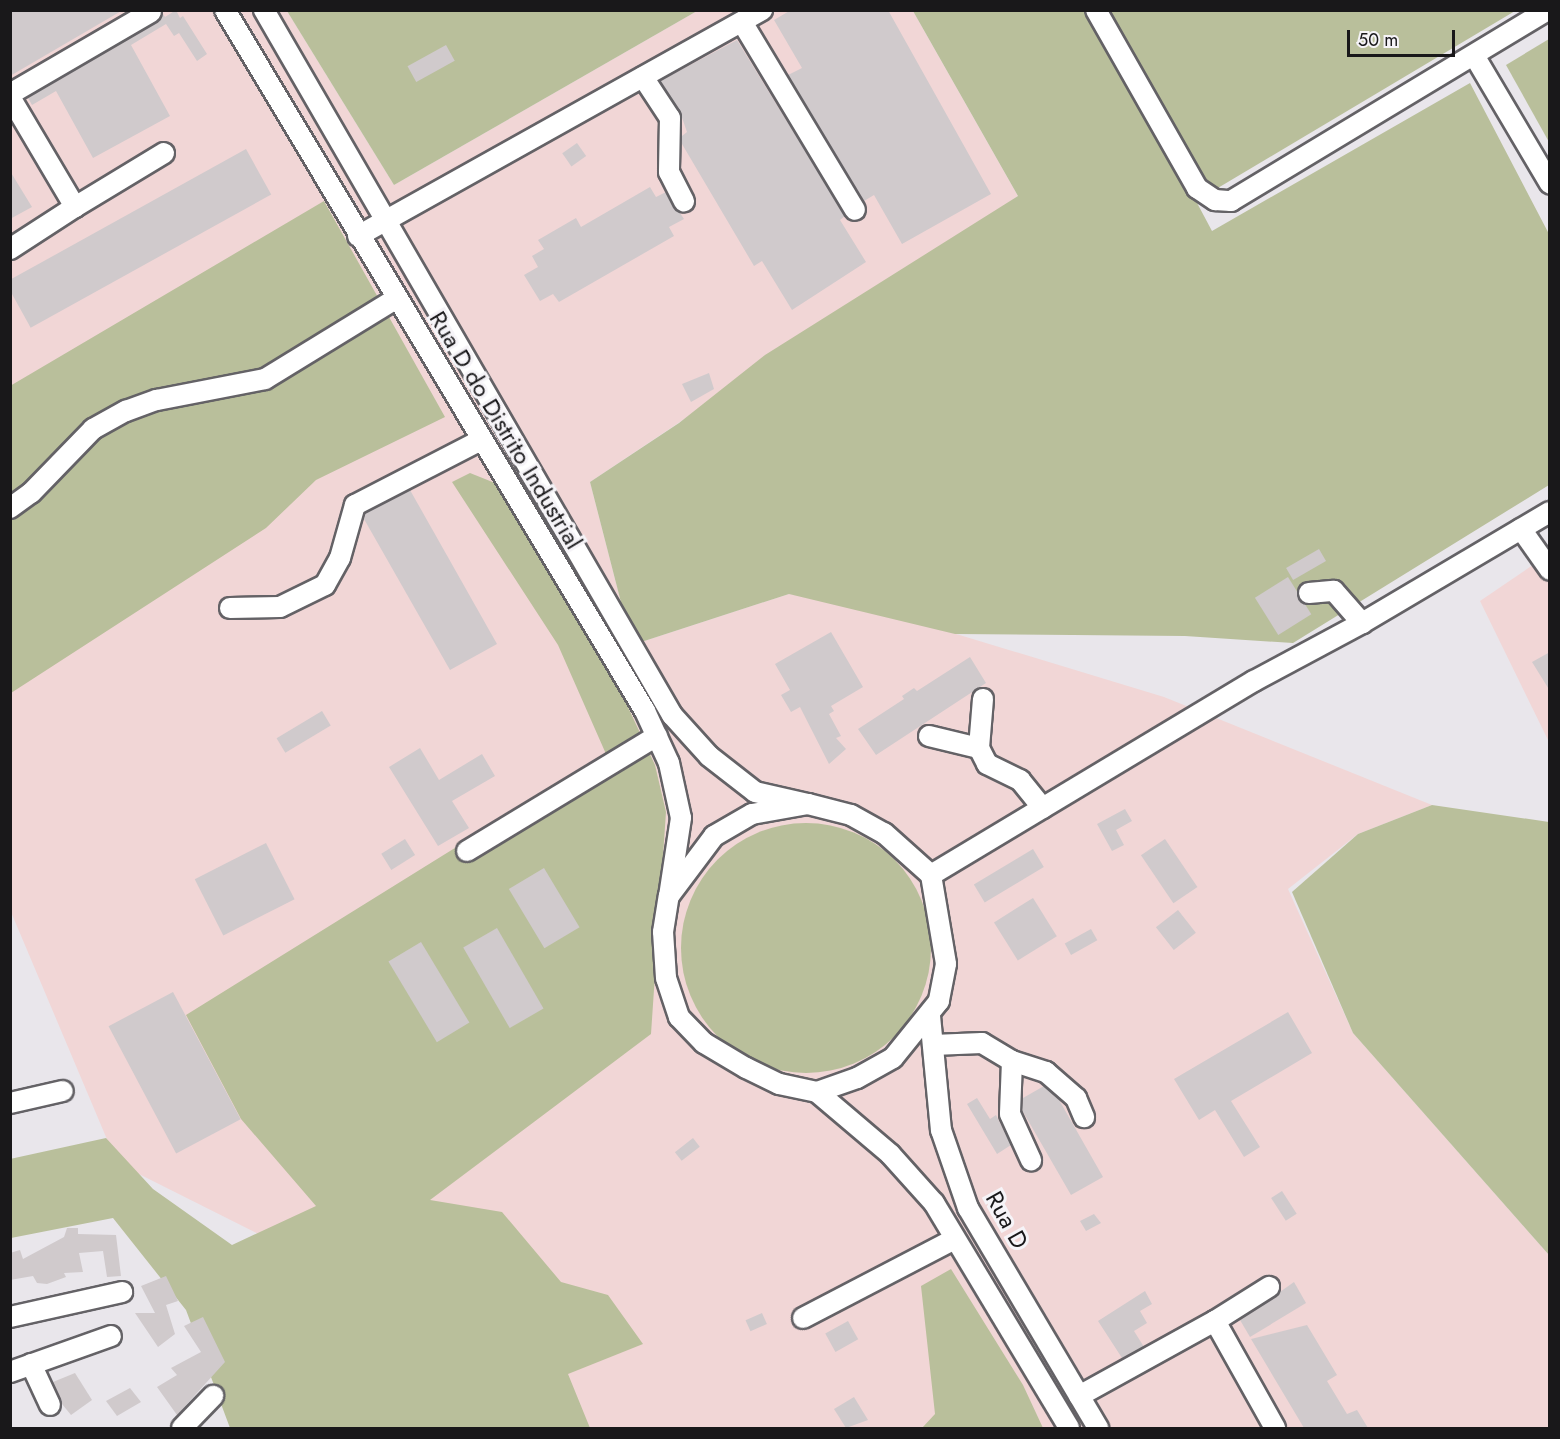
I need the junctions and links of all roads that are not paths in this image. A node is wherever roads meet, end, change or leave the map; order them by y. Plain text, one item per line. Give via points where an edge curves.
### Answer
1 (225, 10) edge
2 (264, 10) edge
3 (762, 10) edge
4 (1096, 10) edge
5 (1548, 10) edge
6 (151, 11) edge
7 (742, 22) junction
8 (1475, 57) junction
9 (643, 77) junction
10 (10, 96) edge
11 (164, 153) dead end
12 (1550, 184) edge
13 (684, 201) dead end
14 (75, 207) junction
15 (855, 210) dead end
16 (386, 220) junction
17 (358, 236) junction
18 (10, 249) edge
19 (397, 298) junction
20 (482, 440) junction
21 (10, 508) edge
22 (1550, 512) edge
23 (1521, 529) junction
24 (1550, 570) edge
25 (1309, 592) dead end
26 (230, 608) dead end
27 (1362, 623) junction
28 (983, 699) dead end
29 (657, 736) junction
30 (929, 736) dead end
31 (979, 748) junction
32 (808, 804) junction
33 (1043, 808) junction
34 (467, 851) dead end
35 (932, 875) junction
36 (669, 896) junction
37 (930, 1016) junction
38 (933, 1045) junction
39 (1012, 1061) junction
40 (63, 1091) dead end
41 (818, 1092) junction
42 (10, 1103) edge
43 (1084, 1116) dead end
44 (1031, 1160) dead end
45 (955, 1239) junction
46 (1269, 1287) dead end
47 (122, 1292) dead end
48 (10, 1317) edge
49 (802, 1318) dead end
50 (1215, 1321) junction
51 (111, 1336) dead end
52 (31, 1364) junction
53 (10, 1371) edge
54 (213, 1396) dead end
55 (1079, 1396) junction
56 (50, 1405) dead end
57 (1095, 1423) edge
58 (182, 1428) edge
59 (1071, 1428) edge
60 (1275, 1428) edge

1 - 17 street, Rua D do Distrito Industrial
2 - 16 street, Rua D do Distrito Industrial
3 - 7 street
4 - 8 street via 1197,188 1215,200 1231,201
5 - 8 street
6 - 10 street
7 - 9 street
7 - 15 street
8 - 12 street
9 - 13 street via 670,118 669,172
9 - 16 street
10 - 14 street
11 - 14 street
14 - 18 street
16 - 17 street
16 - 32 street, Rua D do Distrito Industrial via 672,715 708,756 755,792
17 - 19 street, Rua D do Distrito Industrial
19 - 20 street, Rua D do Distrito Industrial
19 - 21 street via 265,380 157,400 126,411 93,429 31,493
20 - 26 street via 355,505 340,558 325,585 280,607
20 - 29 street, Rua D do Distrito Industrial
22 - 23 street
23 - 24 street
23 - 27 street
25 - 27 street via 1334,591
27 - 33 street via 1254,681
28 - 31 street
29 - 34 street
29 - 36 street, Rua D do Distrito Industrial via 669,763 681,818
30 - 31 street
31 - 33 street via 987,765 1020,780
32 - 35 street, Rua D do Distrito Industrial via 851,815 884,832
32 - 36 street via 752,814 714,836
33 - 35 street
35 - 37 street via 946,964 939,1001
36 - 41 street, Rua D do Distrito Industrial via 663,932 666,978 679,1017 704,1042 746,1068 779,1084
37 - 38 street, Rua D
37 - 41 street via 893,1058
38 - 39 street via 982,1043
38 - 55 street, Rua D via 941,1130 968,1208
39 - 43 street via 1046,1072 1076,1098
39 - 44 street via 1010,1114
40 - 42 street
41 - 45 street via 890,1154 934,1203
45 - 49 street
45 - 59 street
46 - 50 street
47 - 48 street
50 - 55 street
50 - 60 street
51 - 52 street
52 - 53 street
52 - 56 street
54 - 58 street
55 - 57 street, Rua D
57 - 59 street

